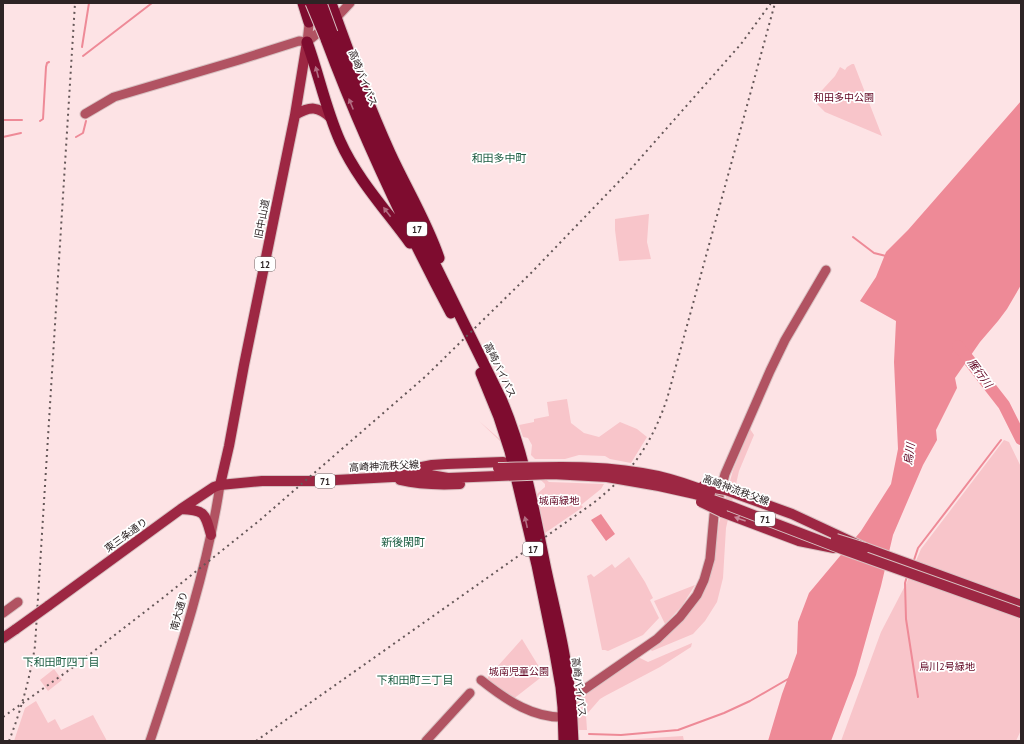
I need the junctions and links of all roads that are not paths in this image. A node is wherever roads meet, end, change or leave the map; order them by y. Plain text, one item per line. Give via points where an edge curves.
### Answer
1 (303, 3) edge
2 (311, 3) edge
3 (321, 3) edge
4 (330, 3) edge
5 (350, 3) edge
6 (336, 18) junction
7 (309, 22) junction
8 (329, 36) junction
9 (307, 42) junction
10 (85, 114) dead end
11 (295, 115) junction
12 (331, 118) junction
13 (826, 270) dead end
14 (441, 286) junction
15 (518, 471) junction
16 (569, 471) junction
17 (498, 472) junction
18 (390, 477) junction
19 (220, 485) junction
20 (181, 509) junction
21 (210, 535) junction
22 (865, 548) junction
23 (842, 549) junction
24 (18, 602) dead end
25 (1021, 605) edge
26 (3, 612) edge
27 (1021, 613) edge
28 (3, 638) edge
29 (481, 680) dead end
30 (470, 693) dead end
31 (566, 695) junction
32 (568, 717) junction
33 (150, 741) edge
34 (426, 741) edge
35 (564, 741) edge
36 (573, 741) edge

1 - 7 highway
2 - 7 street, 旧中山道
2 - 8 highway, 17, bridge
3 - 8 highway, 17, bridge
4 - 6 highway
5 - 6 street
6 - 9 street
6 - 14 highway via 390,154 435,247 441,266
7 - 9 street, 旧中山道
8 - 14 highway, 高崎バイパス / 17
9 - 10 street via 299,41 114,97
9 - 11 main road, 旧中山道 / 12
12 -> 9 highway
11 - 12 main road via 316,108
11 - 19 main road, 旧中山道 / 12
14 -> 12 highway via 434,286 414,249 352,162 340,142
13 - 31 street via 785,340 725,474 714,515 710,558 697,595 680,617 657,639 582,691
14 - 15 highway, 高崎バイパス / 17 via 502,400 517,440
15 - 16 main road, 71
15 - 18 main road, 71 via 503,462 432,465
15 - 18 main road, 71 via 505,481 431,485
15 - 31 highway, 高崎バイパス / 17 via 563,653
16 - 22 main road, 71, bridge via 589,469 625,472 726,490 792,514
23 -> 16 main road, 71, bridge via 799,541 722,512 662,485
17 - 18 main road, 高崎神流秩父線 / 71 via 448,478 430,475
17 - 22 main road, 高崎神流秩父線 / 71, bridge via 552,467 589,467 658,476
17 - 23 main road, 高崎神流秩父線 / 71, bridge via 625,479 695,494
18 - 19 main road, 高崎神流秩父線 / 71 via 262,481
19 - 20 main road, 東三条通り
19 - 21 street, 南大通り
20 - 21 main road via 195,510 203,514
20 - 28 main road, 東三条通り, bridge
21 - 33 street, 南大通り via 180,650
22 - 25 main road, 高崎神流秩父線 / 71
23 - 27 main road, 高崎神流秩父線 / 71, bridge
24 - 26 street
29 - 32 street via 513,704 549,717
30 - 34 street
31 - 32 highway, 高崎バイパス / 17
32 - 35 highway, 高崎バイパス / 17
32 - 36 highway, 高崎バイパス / 17

